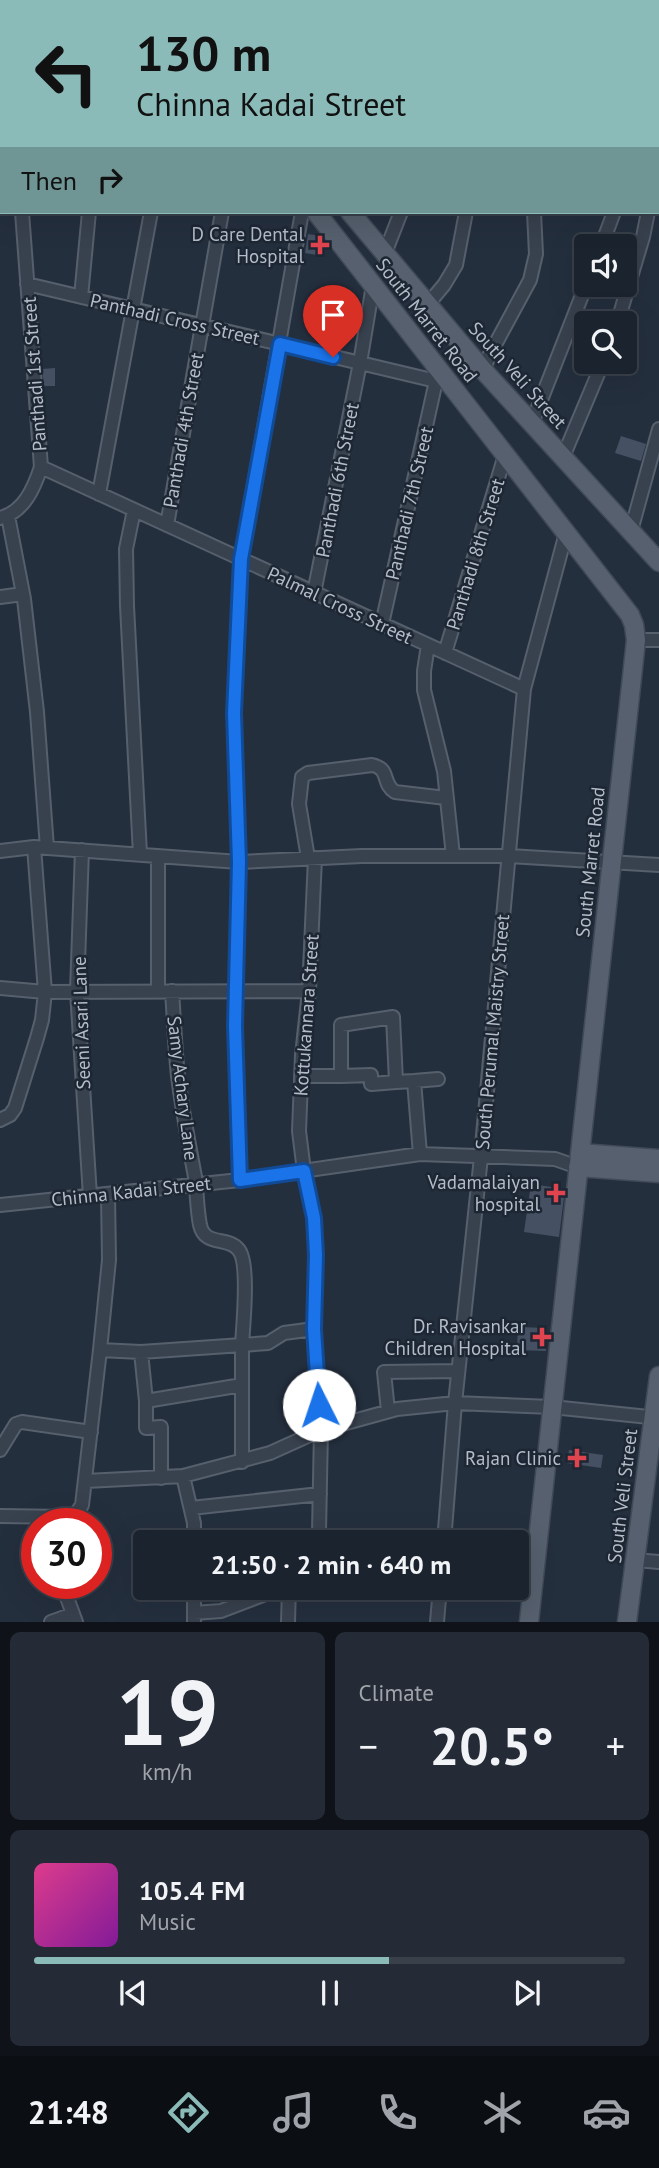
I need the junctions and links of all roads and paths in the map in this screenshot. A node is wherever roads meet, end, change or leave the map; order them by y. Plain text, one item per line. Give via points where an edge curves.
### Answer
1 (22, 214) edge
2 (89, 214) edge
3 (151, 214) edge
4 (222, 214) edge
5 (302, 214) edge
6 (318, 214) edge
7 (352, 214) edge
8 (400, 214) edge
9 (466, 214) edge
10 (534, 214) edge
11 (613, 214) edge
12 (648, 214) edge
13 (606, 234) edge
14 (385, 253) junction
15 (27, 284) junction
16 (373, 285) junction
17 (81, 297) junction
18 (581, 297) edge
19 (428, 304) junction
20 (133, 309) junction
21 (621, 311) edge
22 (202, 326) junction
23 (280, 344) junction
24 (360, 363) junction
25 (483, 370) junction
26 (598, 374) edge
27 (440, 378) junction
28 (532, 423) junction
29 (659, 429) edge
30 (505, 455) junction
31 (563, 457) junction
32 (41, 467) junction
33 (99, 494) junction
34 (134, 510) junction
35 (4, 517) edge
36 (167, 525) junction
37 (631, 531) junction
38 (566, 533) junction
39 (241, 559) junction
40 (659, 562) edge
41 (314, 593) junction
42 (23, 594) junction
43 (0, 597) edge
44 (382, 624) junction
45 (636, 640) junction
46 (659, 640) edge
47 (428, 645) junction
48 (445, 653) junction
49 (524, 690) junction
50 (446, 798) junction
51 (34, 847) junction
52 (47, 848) junction
53 (82, 850) junction
54 (0, 851) edge
55 (140, 854) junction
56 (158, 856) junction
57 (453, 856) junction
58 (509, 856) junction
59 (312, 858) junction
60 (611, 861) junction
61 (239, 862) junction
62 (659, 865) edge
63 (0, 988) edge
64 (172, 990) junction
65 (309, 990) junction
66 (77, 991) junction
67 (158, 991) junction
68 (45, 992) junction
69 (236, 992) junction
70 (301, 1076) junction
71 (341, 1076) junction
72 (438, 1079) dead end
73 (414, 1081) junction
74 (396, 1082) junction
75 (0, 1119) edge
76 (420, 1154) junction
77 (481, 1157) junction
78 (659, 1159) edge
79 (579, 1160) junction
80 (304, 1171) junction
81 (659, 1173) edge
82 (240, 1180) junction
83 (196, 1185) junction
84 (108, 1194) junction
85 (90, 1196) junction
86 (0, 1205) edge
87 (314, 1329) junction
88 (242, 1345) junction
89 (100, 1350) junction
90 (141, 1352) junction
91 (458, 1371) junction
92 (659, 1376) edge
93 (242, 1385) junction
94 (146, 1401) junction
95 (455, 1403) junction
96 (552, 1407) junction
97 (388, 1411) junction
98 (656, 1418) edge
99 (321, 1430) junction
100 (91, 1432) junction
101 (0, 1450) edge
102 (242, 1462) junction
103 (183, 1476) junction
104 (161, 1478) junction
105 (86, 1482) junction
106 (652, 1490) edge
107 (320, 1493) junction
108 (80, 1508) edge
109 (191, 1508) junction
110 (0, 1517) edge
111 (21, 1519) edge
112 (194, 1530) edge
113 (319, 1530) edge
114 (445, 1530) edge
115 (635, 1560) junction
116 (659, 1562) edge
117 (68, 1599) edge
118 (194, 1600) edge
119 (250, 1600) edge
120 (289, 1600) edge
121 (439, 1600) edge
122 (75, 1618) edge
123 (194, 1618) edge
124 (51, 1622) edge
125 (288, 1622) edge
126 (437, 1622) edge
127 (529, 1622) edge
128 (628, 1622) edge

1 - 15 street, Panthadi 1st Street
2 - 17 street
3 - 20 street
4 - 22 street, Panthadi 4th Street
5 - 23 street
6 - 16 main road, South Marret Road
7 - 14 main road, South Veli Street
8 - 14 street
9 - 19 street via 456,265
10 - 25 street via 535,263 530,279
11 - 13 street
12 - 21 street
14 - 19 main road, South Veli Street
15 - 17 street, Panthadi Cross Street
15 - 32 street, Panthadi 1st Street
16 - 24 street, Panthadi 6th Street
16 - 27 main road, South Marret Road
17 - 20 street, Panthadi Cross Street
18 - 28 street
19 - 25 main road, South Veli Street
20 - 22 street, Panthadi Cross Street
20 - 33 street
22 - 23 street, Panthadi Cross Street
22 - 36 street, Panthadi 4th Street
23 - 24 street, Panthadi Cross Street
23 - 39 street
24 - 27 street, Panthadi Cross Street
24 - 41 street, Panthadi 6th Street
25 - 28 main road, South Veli Street
26 - 31 street
27 - 30 main road, South Marret Road
27 - 44 street, Panthadi 7th Street
28 - 31 main road, South Veli Street
29 - 37 street
30 - 38 main road, South Marret Road
30 - 48 street, Panthadi 8th Street
31 - 37 main road, South Veli Street
32 - 33 street, Palmal Cross Street
32 - 35 street, Panthadi 1st Street via 25,501
33 - 34 street, Palmal Cross Street
34 - 36 street, Palmal Cross Street
34 - 55 street via 126,561
35 - 42 street
36 - 39 street, Palmal Cross Street
37 - 40 main road, South Veli Street
38 - 45 main road, South Marret Road via 630,615
38 - 49 street, South Perumal Maistry Street
39 - 41 street, Palmal Cross Street
39 - 61 street via 234,713
41 - 44 street, Palmal Cross Street
42 - 43 street
42 - 52 street
44 - 47 street, Palmal Cross Street
45 - 46 street
45 - 60 main road, South Marret Road
47 - 48 street, Palmal Cross Street
47 - 50 street via 424,690
48 - 49 street, Palmal Cross Street
49 - 58 street, South Perumal Maistry Street
50 - 57 street
50 - 59 street, Kottukannara Street via 395,792 383,770 372,765 308,773 302,777 299,792
51 - 52 street
51 - 54 street
51 - 68 street
52 - 53 street
53 - 55 street
53 - 66 street, Seeni Asari Lane
55 - 56 street
56 - 61 street
56 - 67 street
57 - 58 street
57 - 59 street
58 - 60 street
58 - 77 street, South Perumal Maistry Street
59 - 61 street
59 - 65 street, Kottukannara Street
60 - 62 street
60 - 79 main road, South Marret Road
61 - 69 street
63 - 68 street
64 - 67 street
64 - 69 street
64 - 83 street, Samy Achary Lane via 178,1076
65 - 69 street
65 - 70 street, Kottukannara Street
66 - 67 street
66 - 68 street
66 - 85 street, Seeni Asari Lane
68 - 75 street via 42,1020 15,1108
69 - 82 street
70 - 71 street
70 - 80 street, Kottukannara Street via 299,1132
71 - 74 street via 371,1075 371,1084
71 - 74 street via 341,1025 393,1017
72 - 73 street
73 - 74 street
73 - 76 street
76 - 77 street, Chinna Kadai Street
76 - 80 street, Chinna Kadai Street
77 - 79 street, Chinna Kadai Street
77 - 91 street, South Perumal Maistry Street
78 - 79 main road
79 - 81 main road
79 - 96 main road, South Marret Road
80 - 82 street, Chinna Kadai Street
80 - 87 street, Kottukannara Street via 314,1218
82 - 83 street, Chinna Kadai Street
83 - 84 street, Chinna Kadai Street
83 - 88 street, Samy Achary Lane via 202,1231 211,1240 239,1249 243,1259
84 - 85 street, Chinna Kadai Street
84 - 89 street
85 - 86 street, Chinna Kadai Street
87 - 88 street via 284,1333 268,1343
87 - 99 street, Kottukannara Street
88 - 90 street
88 - 93 street
89 - 90 street
89 - 100 street
90 - 94 street
91 - 95 street, South Perumal Maistry Street
91 - 97 street via 384,1372
92 - 98 main road, South Veli Street
93 - 94 street
93 - 102 street
94 - 104 street via 146,1428 161,1427
95 - 96 street
95 - 97 street
95 - 114 street, South Perumal Maistry Street
96 - 98 street
96 - 127 main road, South Marret Road
97 - 99 street
98 - 106 main road, South Veli Street
99 - 102 street
99 - 107 street, Kottukannara Street
100 - 101 street via 22,1422
100 - 105 street
102 - 103 street
103 - 104 street
103 - 109 street
104 - 105 street
105 - 108 street
106 - 115 main road, South Veli Street
107 - 109 street
107 - 113 street, Kottukannara Street
109 - 112 street
110 - 111 street
115 - 116 street
115 - 128 main road, South Veli Street
117 - 122 street
118 - 123 street
119 - 123 street
120 - 125 street
121 - 126 street
122 - 124 street

